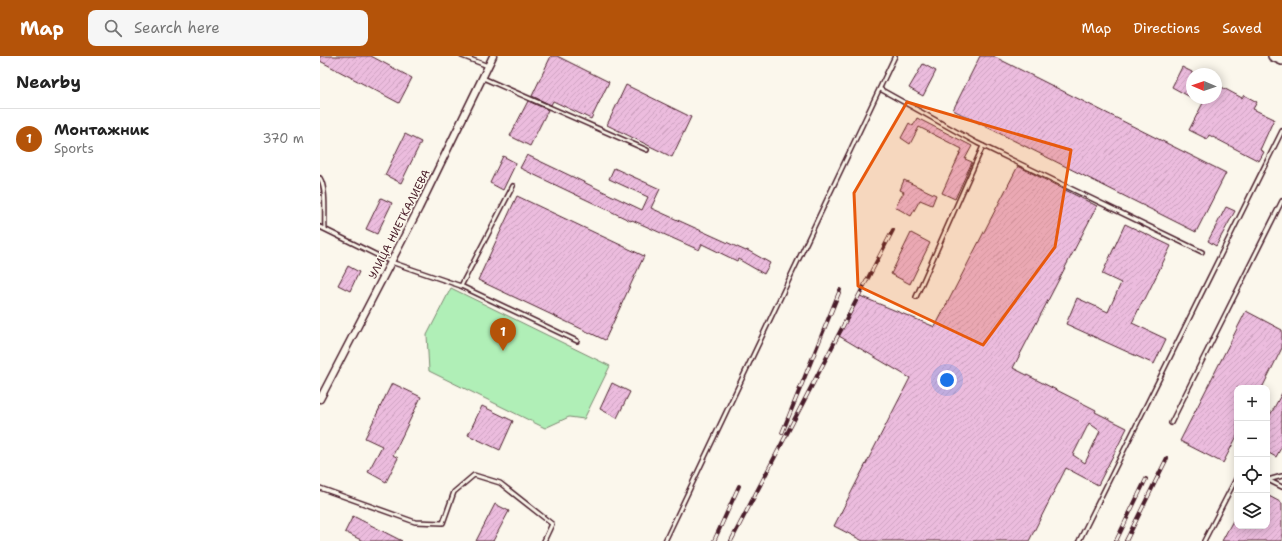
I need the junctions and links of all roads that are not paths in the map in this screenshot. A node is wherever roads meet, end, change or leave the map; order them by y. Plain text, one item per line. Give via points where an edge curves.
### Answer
1 (462, 56) edge
2 (493, 56) edge
3 (895, 56) edge
4 (1273, 56) edge
5 (1282, 60) edge
6 (488, 66) junction
7 (482, 78) junction
8 (880, 89) junction
9 (1282, 131) edge
10 (983, 146) junction
11 (647, 150) dead end
12 (320, 178) edge
13 (513, 186) dead end
14 (1282, 201) edge
15 (320, 227) edge
16 (325, 229) junction
17 (1202, 252) dead end
18 (391, 262) junction
19 (462, 286) junction
20 (916, 297) dead end
21 (577, 341) dead end
22 (320, 399) edge
23 (1171, 423) dead end
24 (1282, 476) edge
25 (1270, 479) edge
26 (1270, 481) edge
27 (1234, 483) edge
28 (1282, 487) edge
29 (320, 488) edge
30 (544, 541) edge
31 (665, 541) edge
32 (1079, 541) edge
33 (1204, 541) edge

1 - 6 lane
2 - 6 street, УЛИЦА НИЕТКАЛИЕВА
3 - 8 lane
4 - 5 street
6 - 7 street, УЛИЦА НИЕТКАЛИЕВА
7 - 11 lane
7 - 18 street, УЛИЦА НИЕТКАЛИЕВА
8 - 10 lane
8 - 31 lane
9 - 32 lane
10 - 17 lane
10 - 20 lane
12 - 16 lane via 324,198
13 - 19 lane
14 - 23 lane
15 - 16 lane
16 - 18 lane
18 - 19 lane
18 - 22 street, УЛИЦА НИЕТКАЛИЕВА
19 - 21 lane
24 - 25 lane
26 - 28 lane
27 - 33 lane
29 - 30 lane via 416,522 443,523 454,492 474,475 500,483 552,524

